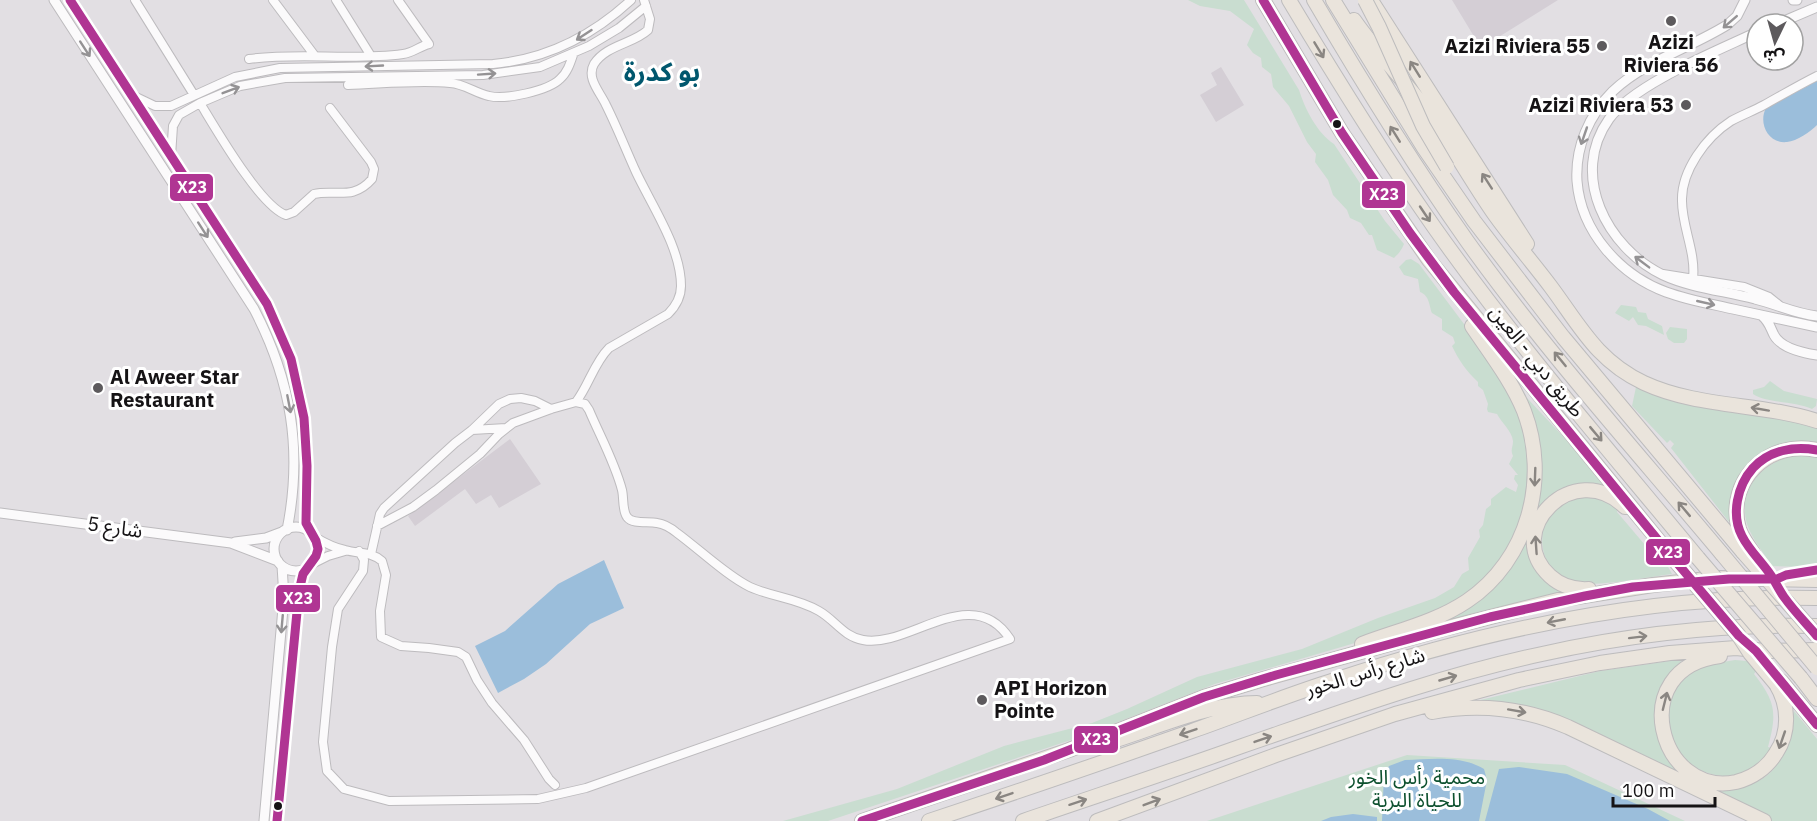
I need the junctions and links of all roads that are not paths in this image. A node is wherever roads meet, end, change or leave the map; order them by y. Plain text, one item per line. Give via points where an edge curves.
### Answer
1 (54, 0) edge
2 (70, 0) edge
3 (135, 0) edge
4 (273, 0) edge
5 (336, 0) edge
6 (398, 0) edge
7 (631, 0) edge
8 (1263, 0) edge
9 (1289, 0) edge
10 (1314, 0) edge
11 (1333, 0) edge
12 (1341, 0) edge
13 (1365, 0) edge
14 (1370, 0) edge
15 (1745, 0) edge
16 (645, 3) edge
17 (1745, 37) edge
18 (407, 53) junction
19 (573, 55) junction
20 (315, 56) junction
21 (371, 56) junction
22 (249, 58) dead end
23 (408, 64) junction
24 (407, 76) junction
25 (1817, 76) edge
26 (348, 85) dead end
27 (131, 95) junction
28 (194, 95) junction
29 (200, 103) junction
30 (330, 108) dead end
31 (171, 156) junction
32 (1660, 274) junction
33 (1693, 279) junction
34 (1713, 283) junction
35 (1549, 285) junction
36 (1723, 291) junction
37 (1454, 292) junction
38 (1780, 306) junction
39 (1760, 315) junction
40 (1817, 316) edge
41 (1789, 321) junction
42 (1817, 327) edge
43 (1784, 343) junction
44 (1576, 350) junction
45 (1817, 355) edge
46 (576, 402) junction
47 (551, 409) junction
48 (1817, 421) edge
49 (506, 428) junction
50 (472, 430) junction
51 (1817, 450) edge
52 (0, 513) edge
53 (377, 526) junction
54 (1647, 526) junction
55 (285, 531) junction
56 (310, 534) junction
57 (231, 543) junction
58 (347, 551) junction
59 (359, 551) junction
60 (1748, 553) junction
61 (371, 554) junction
62 (280, 563) junction
63 (308, 567) junction
64 (1817, 570) edge
65 (1777, 579) junction
66 (1817, 580) edge
67 (1653, 585) junction
68 (1817, 598) edge
69 (1817, 626) edge
70 (1817, 636) edge
71 (1817, 650) edge
72 (1765, 651) junction
73 (1327, 662) junction
74 (1817, 668) edge
75 (1778, 682) junction
76 (1817, 699) edge
77 (1268, 704) junction
78 (1817, 725) edge
79 (1069, 750) junction
80 (1237, 769) junction
81 (555, 785) dead end
82 (264, 821) edge
83 (277, 821) edge
84 (862, 821) edge
85 (929, 821) edge
86 (1023, 821) edge
87 (1097, 821) edge
88 (1764, 821) edge

1 -> 55 street via 266,331 283,379 293,429 294,480
2 - 27 street
3 - 28 street
4 - 20 street
5 - 21 street
6 - 18 street via 429,44
7 -> 23 street via 579,39 535,57 493,64
8 - 37 highway via 1342,133
9 -> 76 highway, طريق دبي - العين, bridge via 1346,97 1454,255 1543,371
74 -> 10 highway, طريق دبي - العين, bridge via 1565,366 1468,242 1404,148
11 - 44 highway via 1474,221
12 - 35 highway via 1363,34 1419,100 1494,214
13 - 44 highway, bridge via 1423,126 1447,166
35 -> 14 highway via 1542,268
15 -> 39 street via 1727,25 1629,78 1606,98 1584,135 1577,178 1580,201 1594,233 1632,274 1668,293
16 - 19 street via 619,28
16 - 46 street via 650,19 648,30 602,54 591,73 670,243 680,273 681,293 668,314 603,353
32 -> 17 street via 1621,242 1598,206 1592,176 1600,136 1609,119 1635,94
18 - 21 street
18 - 23 street
24 -> 19 street via 502,74 540,67
19 - 26 street via 556,82 505,97 488,96 449,83
20 - 21 street
20 - 22 street
23 - 24 street
23 -> 28 street via 256,71
29 -> 24 street via 240,86 273,79
25 - 33 street via 1731,121 1700,152 1688,173 1682,196
27 - 28 street via 163,107
27 - 31 street
29 - 30 street via 262,195 286,215 314,194 346,193 372,179 371,162
29 - 31 street via 176,119
31 - 56 street via 267,304 289,352 306,431 305,515
32 - 33 street
32 - 36 street
33 - 34 street
34 - 36 street
34 - 38 street via 1754,290
48 -> 35 highway via 1682,395 1645,383 1596,350
36 - 38 street
37 - 54 highway
37 -> 73 highway via 1514,390 1531,431 1536,475 1527,520 1510,557 1486,586 1467,601 1436,617 1347,650
38 - 40 street
39 - 41 street
39 - 43 street
41 - 42 street
41 - 43 street via 1780,332
43 - 45 street
44 - 60 highway
46 - 47 street
46 - 59 street via 585,404 589,410 619,480 628,518 671,528 746,585 815,608 846,634 861,640 882,640 965,615 995,624 1010,639 586,788 538,799 389,801 344,789 327,771 323,742 338,609 363,571 364,560
47 - 49 street
47 - 50 street via 527,399 510,399 499,404
49 - 50 street
49 - 53 street via 436,490
50 - 53 street via 388,503
51 - 60 highway via 1780,450 1749,472 1740,492 1737,513
52 - 57 street, شارع 5
53 - 61 street
67 -> 54 highway via 1637,581 1584,589 1567,586 1544,569 1535,546 1537,525 1544,512 1557,499 1573,492 1592,490 1610,495
54 - 75 highway, bridge
55 - 56 street via 301,528
55 - 57 street, شارع 5
55 - 62 street via 275,543
56 - 58 street
56 - 63 street via 318,551
57 - 62 street, شارع 5
58 - 59 street
58 - 63 street
59 - 61 street
60 - 70 highway, bridge via 1773,578
61 - 81 street via 382,561 386,575 380,610 381,637 401,646 458,652 466,657 492,703
62 - 63 street via 289,570
62 -> 82 street via 284,597
63 - 83 street via 298,598
64 - 65 highway
65 - 66 highway
65 - 67 highway via 1716,578
67 - 73 highway via 1558,600
68 -> 77 highway, شارع رأس الخور via 1758,597 1676,603 1544,623 1377,667
86 -> 69 highway, شارع رأس الخور via 1403,691 1540,654 1690,630
71 - 72 highway
75 -> 72 highway via 1786,709 1786,728 1776,755 1763,769 1746,779 1723,783 1700,777 1676,758 1662,722 1665,698 1675,677 1703,659
72 - 80 highway via 1736,648 1670,653 1562,670 1395,714
73 - 79 highway via 1203,698
75 - 78 highway
77 - 79 highway via 1217,709 1113,741
77 -> 85 highway, شارع رأس الخور
79 - 84 highway
87 -> 80 highway
80 -> 88 highway via 1270,763 1411,717 1455,708 1500,708 1554,721

